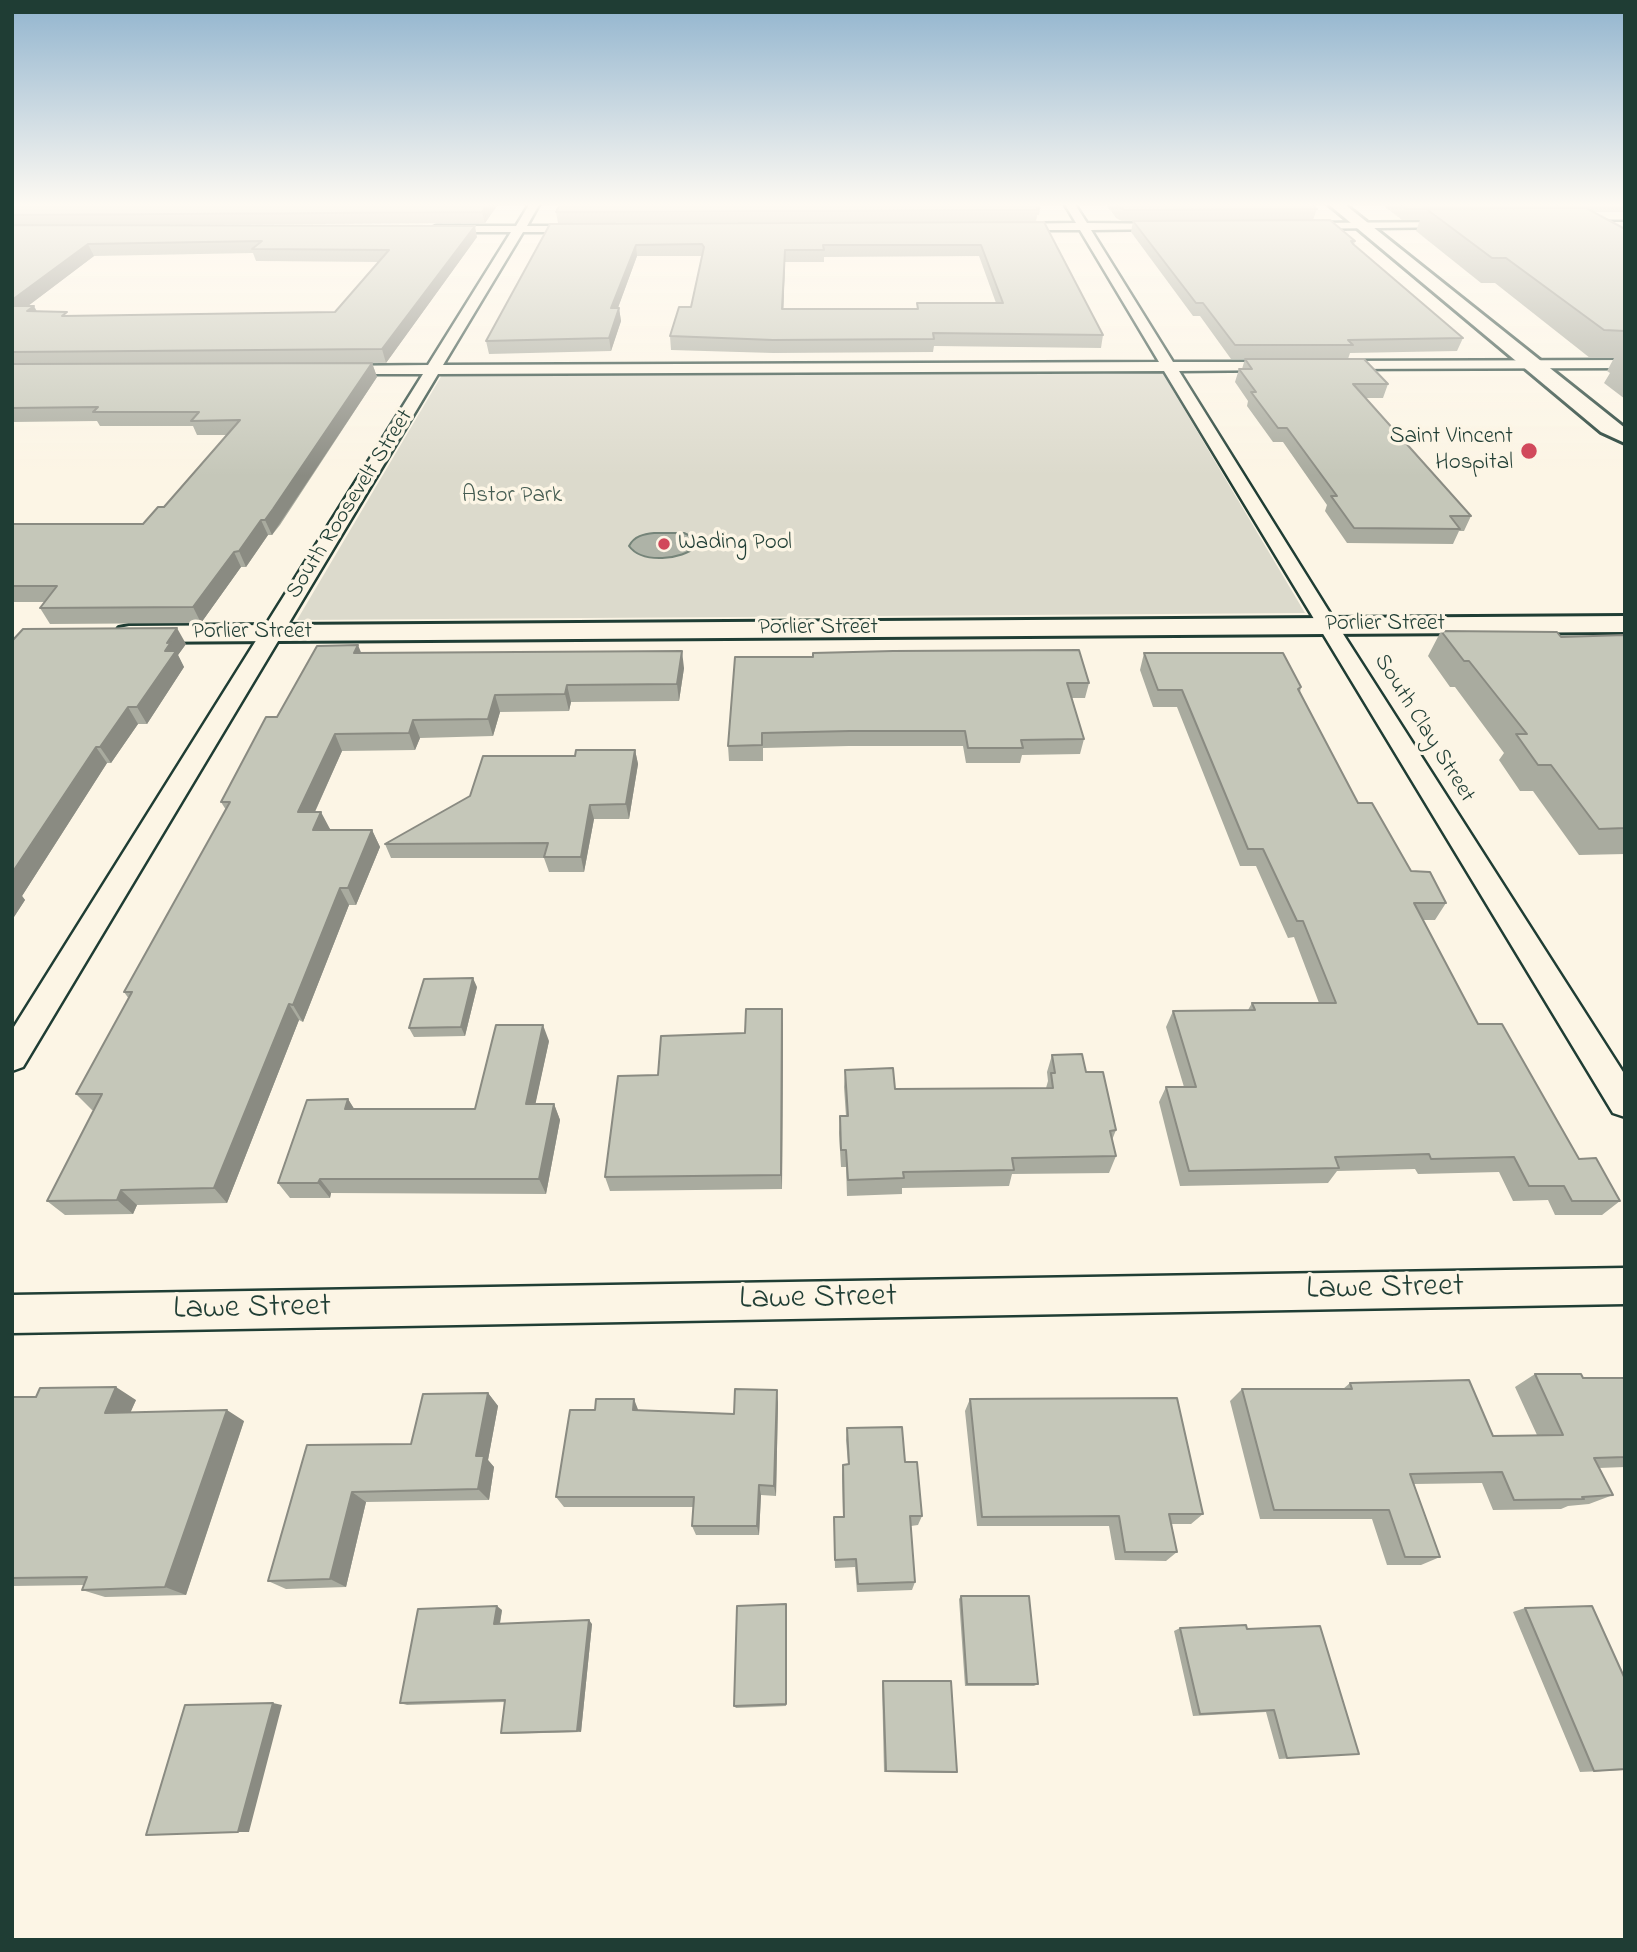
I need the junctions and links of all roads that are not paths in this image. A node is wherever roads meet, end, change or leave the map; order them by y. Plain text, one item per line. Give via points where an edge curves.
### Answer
1 (479, 294) edge
2 (1125, 294) edge
3 (1444, 294) edge
4 (1625, 364) edge
5 (1530, 365) junction
6 (1169, 366) junction
7 (434, 369) junction
8 (318, 370) edge
9 (1616, 433) edge
10 (1625, 450) edge
11 (1625, 624) edge
12 (1327, 626) junction
13 (271, 633) junction
14 (106, 634) edge
15 (12, 1058) edge
16 (1625, 1102) edge
17 (1625, 1286) edge
18 (12, 1314) edge

1 - 7 street, South Roosevelt Street
2 - 6 street, South Clay Street
3 - 5 street
4 - 5 street
5 - 6 street
5 - 9 street
6 - 7 street
6 - 12 street, South Clay Street
7 - 8 street
7 - 13 street, South Roosevelt Street
9 - 10 street
11 - 12 street, Porlier Street
12 - 13 street, Porlier Street
12 - 16 street, South Clay Street
13 - 14 street, Porlier Street
13 - 15 street, South Roosevelt Street
17 - 18 street, Lawe Street

